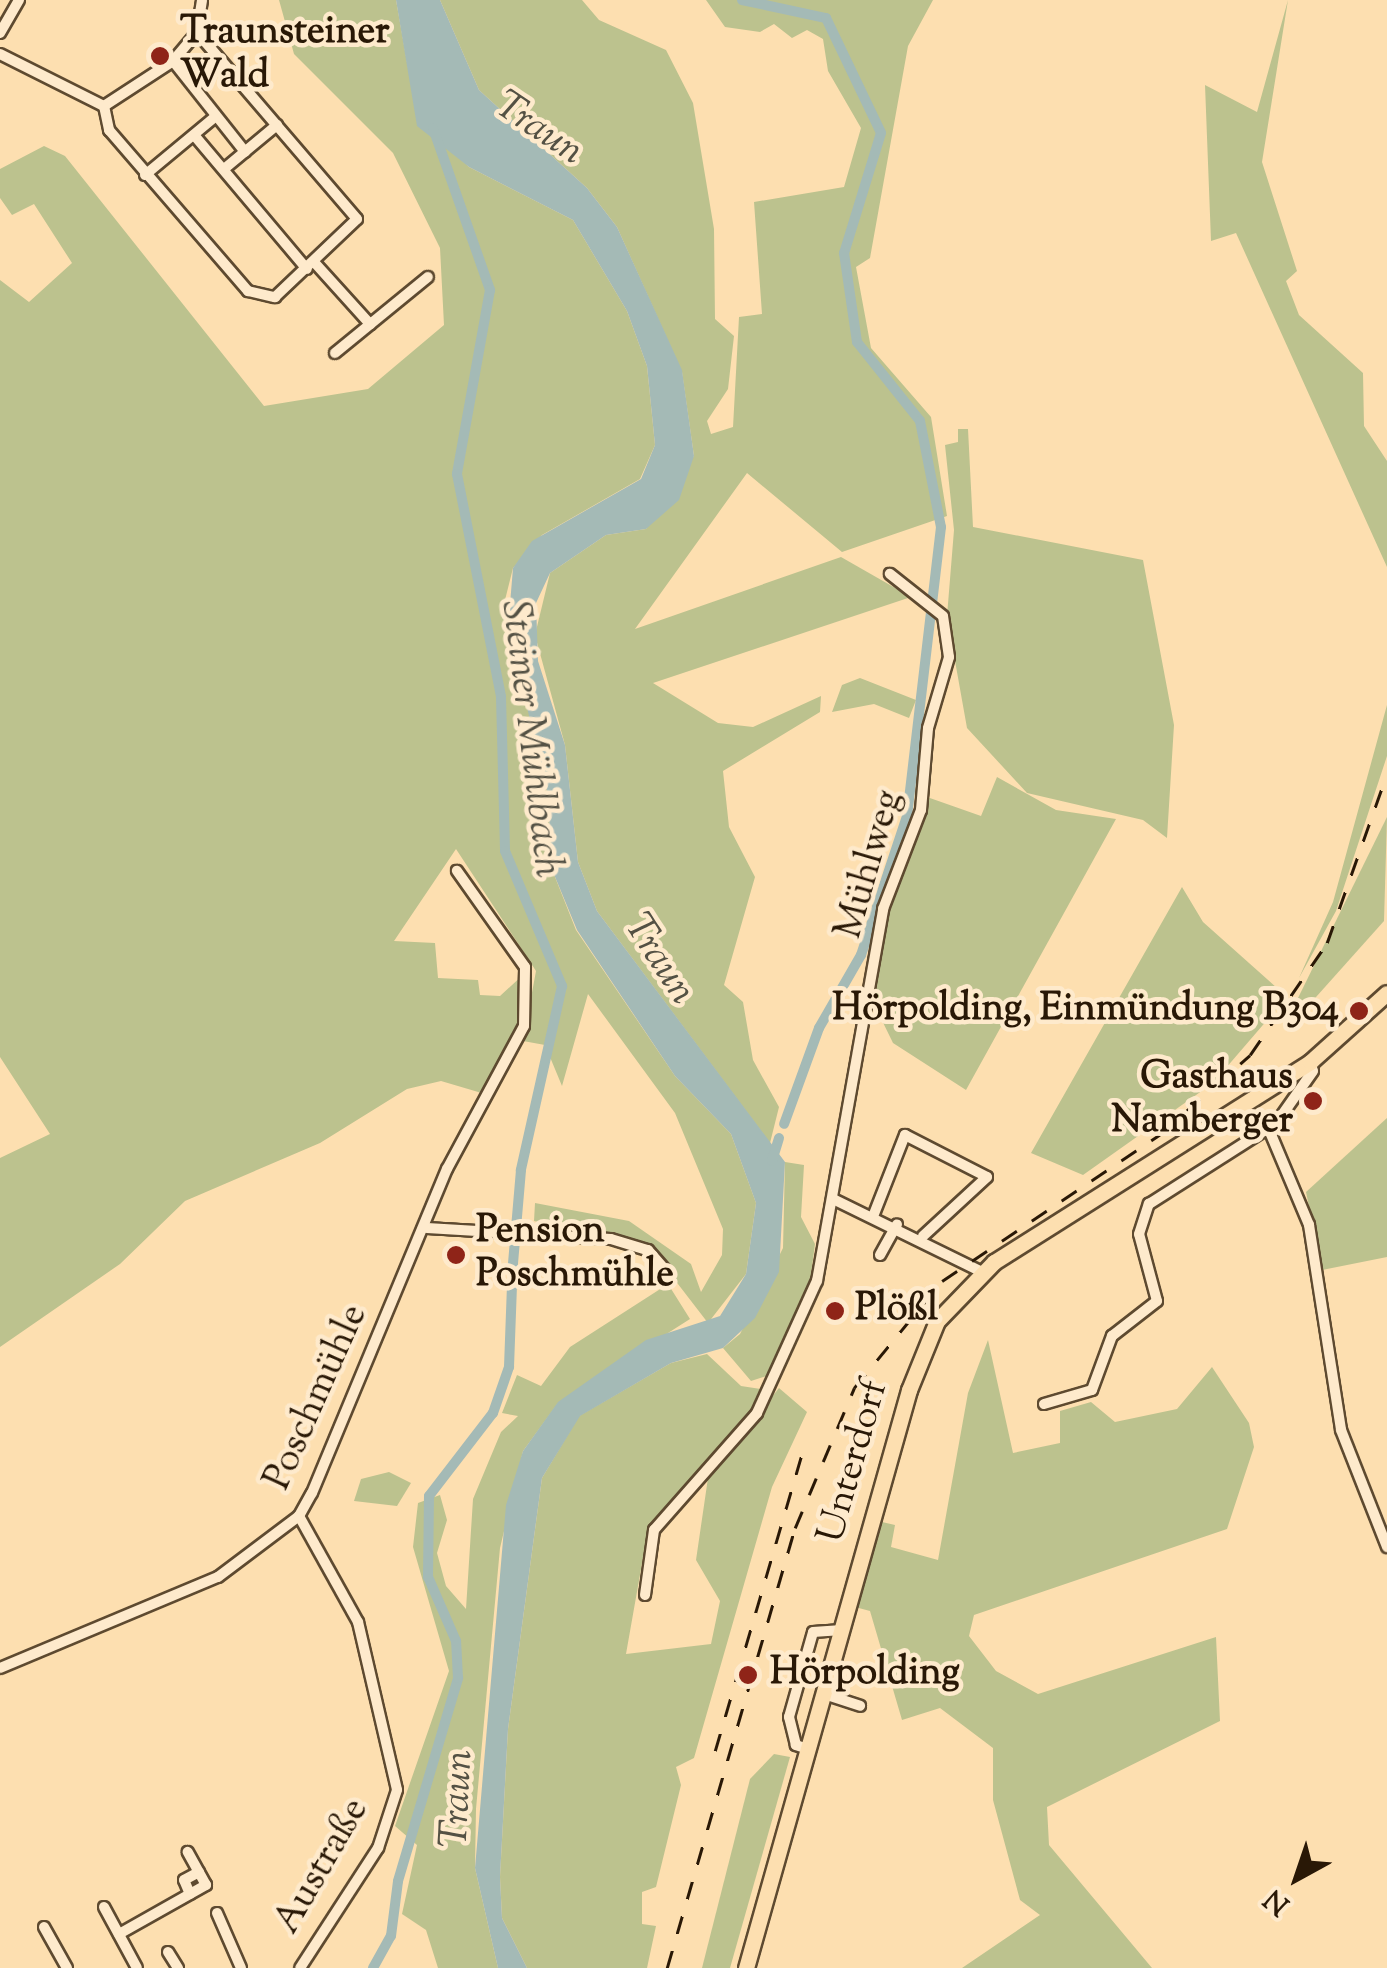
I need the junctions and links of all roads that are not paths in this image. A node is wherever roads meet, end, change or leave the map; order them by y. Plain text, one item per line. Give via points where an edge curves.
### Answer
1 (20, 0) edge
2 (202, 0) edge
3 (196, 32) junction
4 (0, 33) edge
5 (0, 54) edge
6 (172, 61) junction
7 (104, 106) junction
8 (216, 116) junction
9 (277, 125) junction
10 (194, 135) junction
11 (245, 152) junction
12 (224, 169) junction
13 (145, 175) junction
14 (310, 265) junction
15 (428, 277) dead end
16 (370, 324) junction
17 (335, 353) dead end
18 (890, 574) dead end
19 (457, 871) dead end
20 (1387, 993) edge
21 (1310, 1062) junction
22 (1270, 1127) junction
23 (833, 1199) junction
24 (874, 1214) junction
25 (897, 1224) junction
26 (427, 1228) junction
27 (923, 1236) junction
28 (880, 1256) dead end
29 (982, 1272) junction
30 (668, 1273) dead end
31 (1044, 1404) dead end
32 (299, 1516) junction
33 (1387, 1547) edge
34 (644, 1595) dead end
35 (842, 1630) junction
36 (0, 1668) edge
37 (824, 1694) junction
38 (860, 1706) dead end
39 (808, 1749) junction
40 (188, 1852) dead end
41 (104, 1907) dead end
42 (217, 1914) dead end
43 (44, 1927) dead end
44 (118, 1934) junction
45 (168, 1952) dead end
46 (66, 1968) edge
47 (137, 1968) edge
48 (178, 1968) edge
49 (241, 1968) edge
50 (300, 1968) edge
51 (746, 1968) edge

1 - 4 street
2 - 3 street
3 - 6 street
3 - 9 street
5 - 7 street
6 - 7 street
6 - 8 street
7 - 13 street via 109,130
8 - 10 street
8 - 11 street
9 - 11 street
9 - 14 street via 358,218
10 - 12 street
10 - 13 street
11 - 12 street
12 - 14 street
13 - 14 street via 260,298
14 - 16 street
15 - 16 street
16 - 17 street
18 - 23 street, Mühlweg via 943,616 946,678 928,728 921,810 883,909
19 - 26 street, Poschmühle via 525,966 529,1002
20 - 21 main road
21 - 22 street via 1313,1071
21 - 29 main road
22 - 31 street via 1149,1204 1139,1234 1157,1301 1112,1336 1092,1390
22 - 33 street via 1309,1225 1341,1430
23 - 24 street
23 - 34 street, Mühlweg via 817,1281 787,1357 744,1430 654,1530
24 - 25 street
24 - 27 street via 905,1135 987,1178
25 - 27 street
25 - 28 street
26 - 30 street via 612,1239 648,1250
26 - 32 street, Poschmühle
27 - 29 street
29 - 35 main road, Unterdorf via 923,1350
32 - 36 street, Poschmühle via 163,1606
32 - 50 street, Austraße via 358,1622 397,1790 378,1848
35 - 37 main road, Unterdorf
35 - 39 street via 824,1625 808,1649 790,1717 796,1745
37 - 38 street
37 - 39 main road, Unterdorf
39 - 51 main road, Unterdorf
40 - 44 street via 206,1885
41 - 44 street
42 - 49 street
43 - 46 street
44 - 47 street
45 - 48 street

